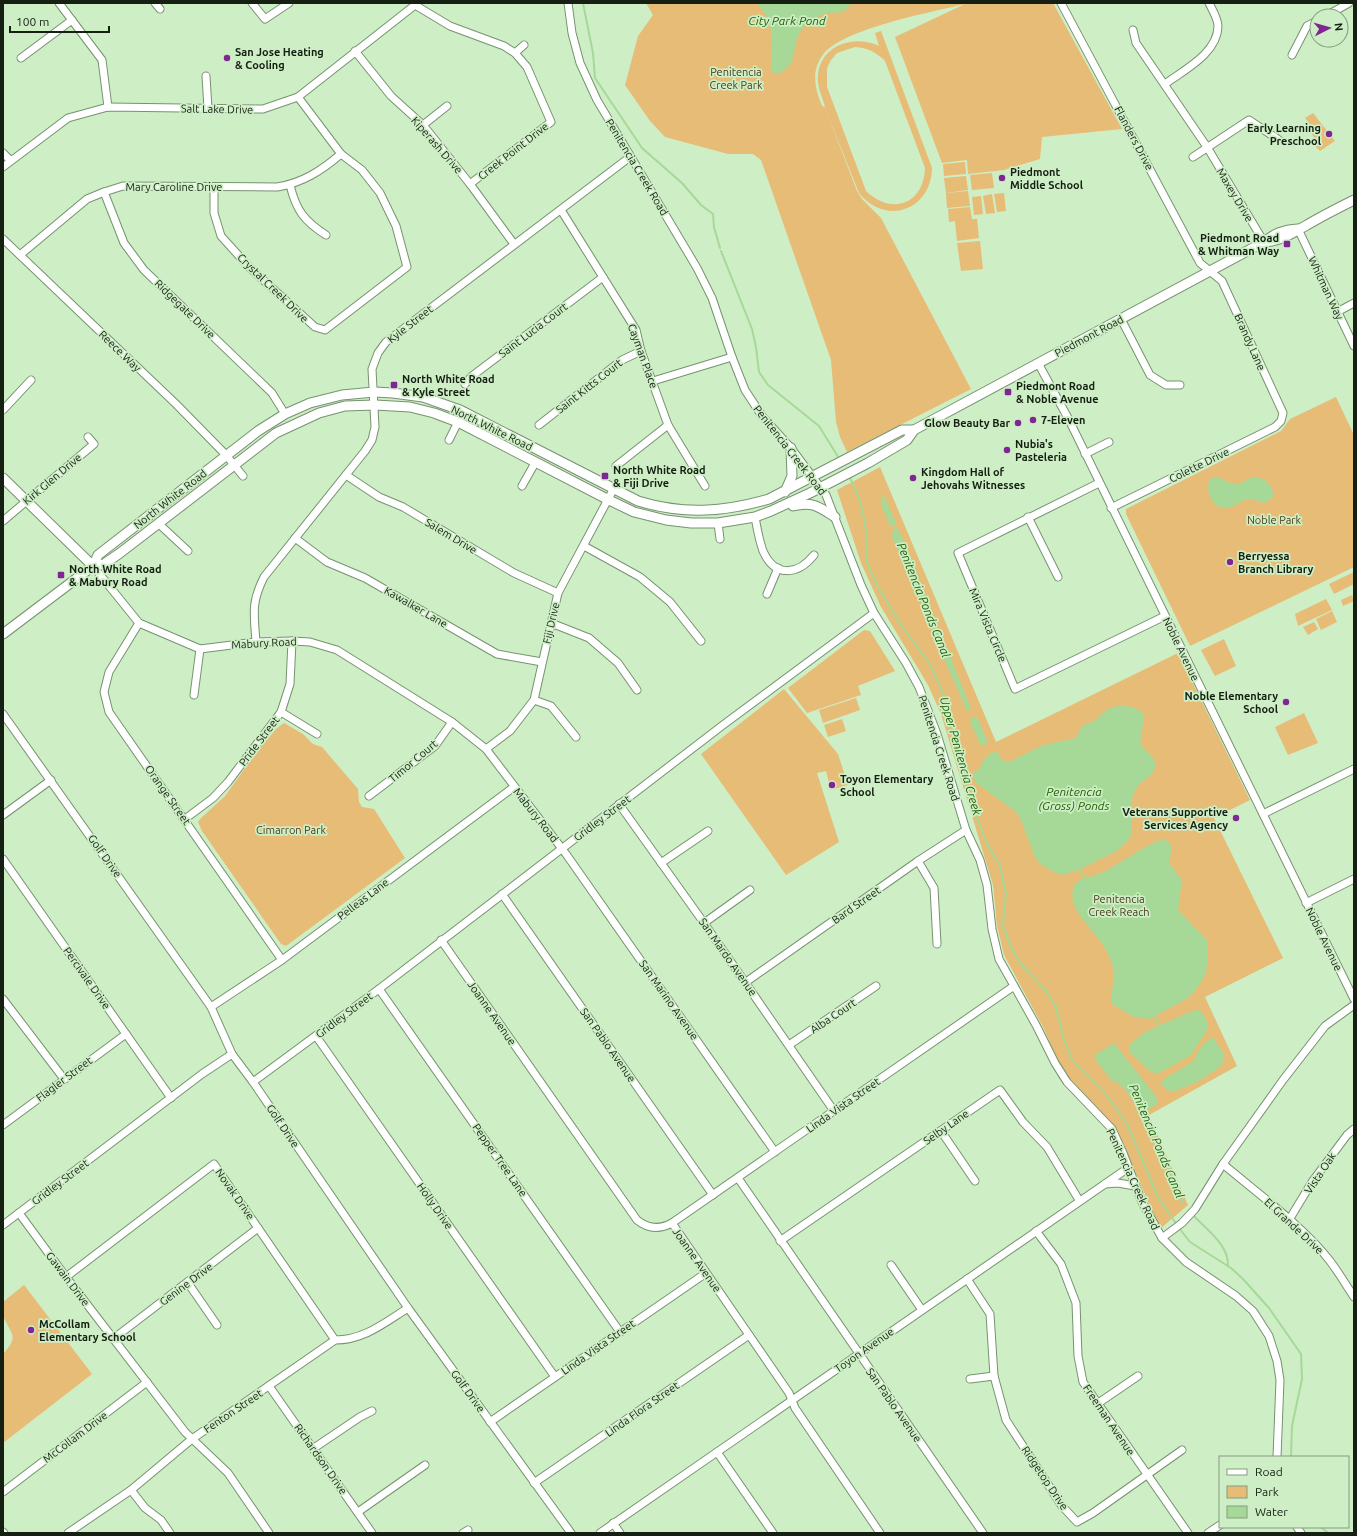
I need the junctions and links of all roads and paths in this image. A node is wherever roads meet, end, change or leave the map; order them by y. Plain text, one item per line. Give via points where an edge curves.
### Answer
1 (60, 3) edge
2 (252, 3) edge
3 (289, 3) edge
4 (568, 3) edge
5 (1061, 3) edge
6 (1209, 3) edge
7 (1349, 3) edge
8 (415, 5) joint
9 (1340, 8) edge
10 (72, 20) junction
11 (1309, 25) edge
12 (1133, 30) dead end
13 (524, 44) dead end
14 (355, 51) junction
15 (515, 53) junction
16 (1292, 55) dead end
17 (21, 58) dead end
18 (206, 76) dead end
19 (1165, 84) junction
20 (298, 97) junction
21 (447, 106) dead end
22 (108, 107) junction
23 (208, 109) junction
24 (423, 125) junction
25 (1279, 140) dead end
26 (1207, 147) junction
27 (3, 153) edge
28 (341, 154) junction
29 (630, 157) junction
30 (1194, 157) dead end
31 (10, 160) junction
32 (3, 167) edge
33 (470, 184) junction
34 (290, 185) junction
35 (214, 187) junction
36 (104, 192) junction
37 (1354, 200) edge
38 (561, 210) junction
39 (1298, 229) junction
40 (326, 235) dead end
41 (3, 239) edge
42 (1264, 242) junction
43 (514, 244) junction
44 (20, 255) junction
45 (1210, 271) junction
46 (603, 276) junction
47 (1354, 303) edge
48 (1337, 312) junction
49 (1121, 319) junction
50 (1354, 346) edge
51 (641, 351) junction
52 (732, 357) junction
53 (1038, 364) junction
54 (31, 380) dead end
55 (653, 381) junction
56 (465, 384) dead end
57 (1180, 385) dead end
58 (374, 392) junction
59 (375, 405) junction
60 (3, 410) edge
61 (285, 414) junction
62 (1282, 417) joint
63 (458, 422) junction
64 (539, 425) dead end
65 (668, 425) junction
66 (914, 430) junction
67 (88, 437) dead end
68 (449, 440) dead end
69 (1109, 442) dead end
70 (791, 448) junction
71 (1085, 454) junction
72 (226, 455) junction
73 (535, 463) junction
74 (234, 465) junction
75 (616, 466) dead end
76 (832, 467) joint
77 (346, 475) junction
78 (243, 476) dead end
79 (813, 477) junction
80 (3, 478) edge
81 (838, 479) joint
82 (1100, 483) junction
83 (522, 486) dead end
84 (705, 486) dead end
85 (821, 488) junction
86 (613, 490) junction
87 (785, 492) junction
88 (26, 500) junction
89 (607, 500) junction
90 (781, 507) junction
91 (1111, 508) junction
92 (754, 517) junction
93 (835, 517) junction
94 (1028, 517) junction
95 (3, 521) edge
96 (718, 523) junction
97 (159, 524) junction
98 (295, 538) junction
99 (720, 539) dead end
100 (584, 546) junction
101 (188, 551) dead end
102 (814, 555) dead end
103 (92, 566) junction
104 (778, 568) junction
105 (1058, 577) dead end
106 (558, 592) junction
107 (767, 594) dead end
108 (874, 613) junction
109 (1165, 616) junction
110 (139, 623) junction
111 (551, 623) junction
112 (3, 634) edge
113 (292, 641) junction
114 (701, 641) dead end
115 (256, 642) junction
116 (200, 649) junction
117 (542, 662) junction
118 (637, 690) dead end
119 (194, 695) dead end
120 (534, 700) junction
121 (281, 712) junction
122 (3, 714) edge
123 (452, 722) junction
124 (317, 734) dead end
125 (576, 737) dead end
126 (486, 749) junction
127 (1354, 769) edge
128 (51, 780) junction
129 (514, 787) junction
130 (369, 796) dead end
131 (619, 804) junction
132 (1263, 814) junction
133 (3, 815) edge
134 (185, 819) junction
135 (966, 830) junction
136 (708, 831) dead end
137 (562, 848) junction
138 (3, 859) edge
139 (918, 861) junction
140 (661, 863) junction
141 (1354, 879) edge
142 (750, 890) dead end
143 (502, 894) junction
144 (1306, 903) junction
145 (704, 923) junction
146 (441, 940) junction
147 (937, 944) dead end
148 (282, 960) junction
149 (746, 982) junction
150 (876, 986) dead end
151 (1014, 986) junction
152 (379, 989) junction
153 (3, 999) edge
154 (1354, 999) edge
155 (1352, 1006) edge
156 (211, 1007) junction
157 (1354, 1014) edge
158 (126, 1034) junction
159 (316, 1036) junction
160 (789, 1045) junction
161 (232, 1054) junction
162 (64, 1079) junction
163 (253, 1082) junction
164 (171, 1098) junction
165 (834, 1111) junction
166 (3, 1125) edge
167 (1354, 1129) edge
168 (941, 1131) junction
169 (775, 1152) junction
170 (1223, 1164) junction
171 (1128, 1168) junction
172 (738, 1178) junction
173 (975, 1181) dead end
174 (1102, 1184) junction
175 (1135, 1186) junction
176 (713, 1195) junction
177 (1080, 1200) junction
178 (19, 1213) junction
179 (1289, 1220) junction
180 (672, 1223) junction
181 (3, 1225) edge
182 (258, 1228) junction
183 (1036, 1231) junction
184 (1162, 1238) junction
185 (780, 1241) junction
186 (891, 1265) dead end
187 (706, 1273) junction
188 (66, 1278) junction
189 (967, 1279) junction
190 (188, 1283) junction
191 (1354, 1297) edge
192 (408, 1308) junction
193 (922, 1310) junction
194 (218, 1325) dead end
195 (620, 1332) junction
196 (749, 1335) junction
197 (113, 1339) junction
198 (335, 1340) junction
199 (859, 1354) junction
200 (994, 1376) junction
201 (1138, 1376) dead end
202 (555, 1377) junction
203 (970, 1379) dead end
204 (147, 1382) junction
205 (269, 1386) junction
206 (792, 1400) junction
207 (1098, 1404) junction
208 (372, 1411) dead end
209 (490, 1422) junction
210 (192, 1439) junction
211 (314, 1448) junction
212 (1182, 1450) dead end
213 (717, 1452) junction
214 (1277, 1456) edge
215 (425, 1465) dead end
216 (1147, 1474) junction
217 (534, 1483) junction
218 (131, 1490) junction
219 (3, 1492) edge
220 (358, 1512) junction
221 (613, 1524) junction
222 (1219, 1526) edge
223 (68, 1533) edge
224 (170, 1533) edge
225 (269, 1533) edge
226 (372, 1533) edge
227 (571, 1533) edge
228 (600, 1533) edge
229 (620, 1533) edge
230 (773, 1533) edge
231 (880, 1533) edge
232 (983, 1533) edge
233 (1188, 1533) edge
234 (1208, 1533) edge

1 - 10 street
2 - 3 street via 265,19
4 - 29 street, Penitencia Creek Road via 580,63 597,100
5 - 45 street, Flanders Drive via 1200,262
6 - 19 street via 1218,25 1216,40 1202,57
7 - 9 street
8 - 14 street, Salt Lake Drive
8 - 15 street, Creek Point Drive via 450,26 504,46
10 - 17 street
10 - 22 street via 102,60
11 - 16 street
12 - 19 street, Maxey Drive via 1136,43
13 - 15 street
14 - 20 street, Salt Lake Drive
14 - 24 street, Kiperash Drive via 391,96
15 - 33 street, Creek Point Drive via 527,67 551,122
18 - 23 street
19 - 26 street, Maxey Drive
20 - 23 street, Salt Lake Drive via 263,110
20 - 28 street
21 - 24 street
22 - 23 street, Salt Lake Drive
22 - 31 street, Salt Lake Drive via 68,118
24 - 33 street, Kiperash Drive
25 - 26 street via 1249,120
26 - 30 street
26 - 42 street, Maxey Drive
27 - 31 street
28 - 34 street, Mary Caroline Drive via 317,172
28 - 35 street, Crystal Creek Drive via 362,170 380,193 396,226 407,267 325,330 315,328 249,267 221,236 214,213
29 - 38 street, Kyle Street
29 - 52 street, Penitencia Creek Road via 697,268 712,298
31 - 32 street, Salt Lake Drive
33 - 43 street, Kiperash Drive
34 - 35 street, Mary Caroline Drive
34 - 40 street via 298,210 310,224
35 - 36 street, Mary Caroline Drive via 124,186
36 - 44 street, Mary Caroline Drive via 87,200
36 - 61 street, Ridgegate Drive via 124,243 144,270 272,393
37 - 39 main road, Piedmont Road
38 - 43 street, Kyle Street
38 - 46 street, Cayman Place
39 - 42 main road, Piedmont Road via 1279,232
39 - 48 street, Whitman Way
41 - 44 street, Reece Way
42 - 45 main road, Piedmont Road
43 - 58 street, Kyle Street via 386,342 378,353 372,369
44 - 72 street, Reece Way
45 - 49 main road, Piedmont Road
45 - 62 street, Brandy Lane via 1222,281 1282,409
46 - 51 street, Cayman Place via 636,330
46 - 56 street, Saint Lucia Court
47 - 48 street
48 - 50 street, Whitman Way
49 - 53 main road, Piedmont Road
49 - 57 street via 1150,375 1166,385
51 - 55 street, Cayman Place
51 - 64 street, Saint Kitts Court via 622,360
52 - 55 street
52 - 70 street, Penitencia Creek Road via 745,390 762,416
53 - 66 main road, Piedmont Road
53 - 71 street, Noble Avenue
54 - 60 street
55 - 65 street, Cayman Place
58 - 59 street, Kyle Street
58 - 61 main road, North White Road via 310,402
58 - 86 main road, North White Road via 424,397 460,410
59 - 63 main road, North White Road via 410,407
59 - 74 main road, North White Road via 345,406 297,422 276,433
59 - 77 street, Kyle Street via 372,440
61 - 72 main road, North White Road
62 - 91 street, Colette Drive via 1275,427
63 - 68 street
63 - 73 main road, North White Road
65 - 75 street
65 - 84 street, Cayman Place
66 - 76 main road, Piedmont Road via 902,430
66 - 81 main road, Piedmont Road via 907,440
67 - 88 street, Kirk Glen Drive via 94,444
69 - 71 street
70 - 79 street, Penitencia Creek Road
70 - 87 main road via 792,476
71 - 82 street, Noble Avenue
72 - 74 street, Reece Way
72 - 103 main road, North White Road via 98,555
73 - 83 street
73 - 89 main road, North White Road
74 - 78 street, Reece Way
74 - 97 main road, North White Road
76 - 79 main road, North White Road
77 - 98 street, Kyle Street
77 - 106 street, Salem Drive via 379,498 403,507 514,574
79 - 85 street, Penitencia Creek Road
79 - 87 main road, North White Road
80 - 88 main road
81 - 85 main road, North White Road
82 - 91 street, Noble Avenue
82 - 94 street, Mira Vista Circle
85 - 90 main road, North White Road
85 - 93 street, Penitencia Creek Road
86 - 87 main road, North White Road via 638,501 670,509 715,511 747,505
86 - 89 street, Fiji Drive
88 - 95 street, Kirk Glen Drive
88 - 103 main road
89 - 96 main road, North White Road via 638,513 666,520
89 - 100 street, Fiji Drive
90 - 92 main road, North White Road
90 - 93 main road via 813,504
91 - 109 street, Noble Avenue
92 - 96 main road, North White Road
92 - 104 street via 763,551 769,561
93 - 108 street, Penitencia Creek Road
94 - 105 street
94 - 109 street, Mira Vista Circle via 958,553 1015,689
96 - 99 street
97 - 101 street
97 - 103 main road, North White Road via 104,564
98 - 115 street, Kyle Street via 264,576 256,593 253,610
98 - 117 street, Kawalker Lane via 327,562 365,578 497,654
100 - 106 street, Fiji Drive
100 - 114 street via 646,582 670,602
102 - 104 street via 800,569 786,571
103 - 110 street
103 - 112 main road, North White Road
104 - 107 street
106 - 111 street, Fiji Drive
108 - 131 street, Gridley Street
108 - 135 street, Penitencia Creek Road via 919,687 937,734
109 - 132 street, Noble Avenue
110 - 116 street
110 - 134 street, Orange Street via 109,672 104,692 109,712
111 - 117 street, Fiji Drive
111 - 118 street via 589,638 618,663
113 - 115 street, Mabury Road
113 - 121 street, Pride Street via 290,684
113 - 123 street, Mabury Road via 310,642 337,650
115 - 116 street, Mabury Road
116 - 119 street
117 - 120 street, Fiji Drive
120 - 125 street via 551,706
120 - 126 street, Fiji Drive via 510,731
121 - 124 street
121 - 134 street, Pride Street via 228,782 213,798
122 - 128 street, Golf Drive
123 - 126 street, Mabury Road
123 - 130 street, Timor Court via 435,746
126 - 129 street, Mabury Road
127 - 132 street
128 - 133 street
128 - 156 street, Golf Drive
129 - 137 street, Mabury Road
129 - 148 street, Pelleas Lane
131 - 137 street, Gridley Street
131 - 140 street, San Mardo Avenue
132 - 144 street, Noble Avenue
134 - 148 street, Orange Street
135 - 139 street, Bard Street
135 - 151 street, Penitencia Creek Road via 980,860 987,885 992,929 999,959
136 - 140 street
137 - 143 street, Gridley Street
137 - 169 street, San Marino Avenue
138 - 158 street, Percivale Drive
139 - 147 street via 934,888
139 - 149 street, Bard Street
140 - 145 street, San Mardo Avenue
141 - 144 street
142 - 145 street
143 - 146 street, Gridley Street
143 - 176 street, San Pablo Avenue
144 - 154 street, Noble Avenue
145 - 149 street, San Mardo Avenue
146 - 152 street, Gridley Street
146 - 180 street, Joanne Avenue via 637,1220 643,1225 658,1228
148 - 156 street, Pelleas Lane
149 - 160 street, San Mardo Avenue
150 - 160 street, Alba Court
151 - 165 street, Linda Vista Street
151 - 171 street, Penitencia Creek Road via 1067,1082 1112,1129
152 - 159 street, Gridley Street
152 - 195 street, Pepper Tree Lane
153 - 162 street
155 - 157 street
155 - 170 street via 1325,1026
156 - 161 street, Golf Drive
158 - 162 street, Flagler Street
158 - 164 street, Percivale Drive
159 - 163 street, Gridley Street
159 - 202 street, Holly Drive
160 - 165 street, San Mardo Avenue
161 - 163 street, Golf Drive
161 - 164 street, Gridley Street
162 - 166 street, Flagler Street
163 - 192 street, Golf Drive
164 - 178 street, Gridley Street
165 - 169 street, Linda Vista Street
167 - 179 street, Vista Oak via 1346,1135 1312,1182
168 - 173 street
168 - 177 street, Selby Lane via 1000,1090 1023,1122 1047,1147
168 - 185 street, Selby Lane
169 - 172 street, Linda Vista Street
170 - 179 street, El Grande Drive
170 - 184 street via 1195,1209
171 - 174 street, Toyon Avenue
171 - 175 street, Penitencia Creek Road
172 - 176 street, Linda Vista Street
172 - 185 street, San Pablo Avenue
174 - 175 street
174 - 177 street, Toyon Avenue
175 - 184 street, Penitencia Creek Road
176 - 180 street, Linda Vista Street
177 - 183 street, Toyon Avenue
178 - 181 street, Gridley Street
178 - 188 street, Gawain Drive
179 - 191 street, El Grande Drive via 1330,1260
180 - 187 street, Joanne Avenue
182 - 188 street, Novak Drive via 214,1164
182 - 190 street, Genine Drive
182 - 198 street, Novak Drive
183 - 189 street, Toyon Avenue
183 - 207 street, Freeman Avenue via 1061,1264 1076,1303 1078,1356 1083,1382
184 - 214 street, Penitencia Creek Road via 1186,1262 1236,1296 1253,1311 1265,1330 1274,1348 1280,1380
185 - 199 street, San Pablo Avenue
186 - 193 street
187 - 195 street, Linda Vista Street
187 - 196 street, Joanne Avenue
188 - 197 street, Gawain Drive
189 - 193 street, Toyon Avenue
189 - 200 street, Ridgetop Drive via 990,1314
190 - 194 street
190 - 197 street, Genine Drive
192 - 198 street, Fenton Street via 368,1334 349,1340
192 - 209 street, Golf Drive
193 - 199 street, Toyon Avenue
195 - 202 street, Linda Vista Street
196 - 206 street, Joanne Avenue
196 - 217 street, Linda Flora Street
197 - 204 street, Gawain Drive
198 - 205 street, Fenton Street
199 - 206 street, Toyon Avenue
199 - 232 street, San Pablo Avenue
200 - 203 street
200 - 216 street, Ridgetop Drive via 1006,1420 1062,1506 1077,1522
201 - 207 street
202 - 209 street, Linda Vista Street
204 - 210 street, Gawain Drive
204 - 219 street, McCollam Drive
205 - 210 street, Fenton Street
205 - 211 street, Richardson Drive
206 - 213 street, Toyon Avenue
206 - 231 street, Joanne Avenue
207 - 216 street, Freeman Avenue
208 - 211 street
209 - 217 street, Golf Drive
210 - 218 street, Fenton Street
210 - 225 street, Gawain Drive via 228,1473
211 - 220 street, Richardson Drive
212 - 216 street
213 - 221 street, Toyon Avenue
213 - 230 street
215 - 220 street
216 - 233 street, Freeman Avenue
217 - 227 street, Golf Drive
218 - 223 street, Fenton Street
218 - 224 street via 145,1508 161,1520
220 - 226 street, Richardson Drive
221 - 228 street, Toyon Avenue
221 - 229 street
222 - 234 street

